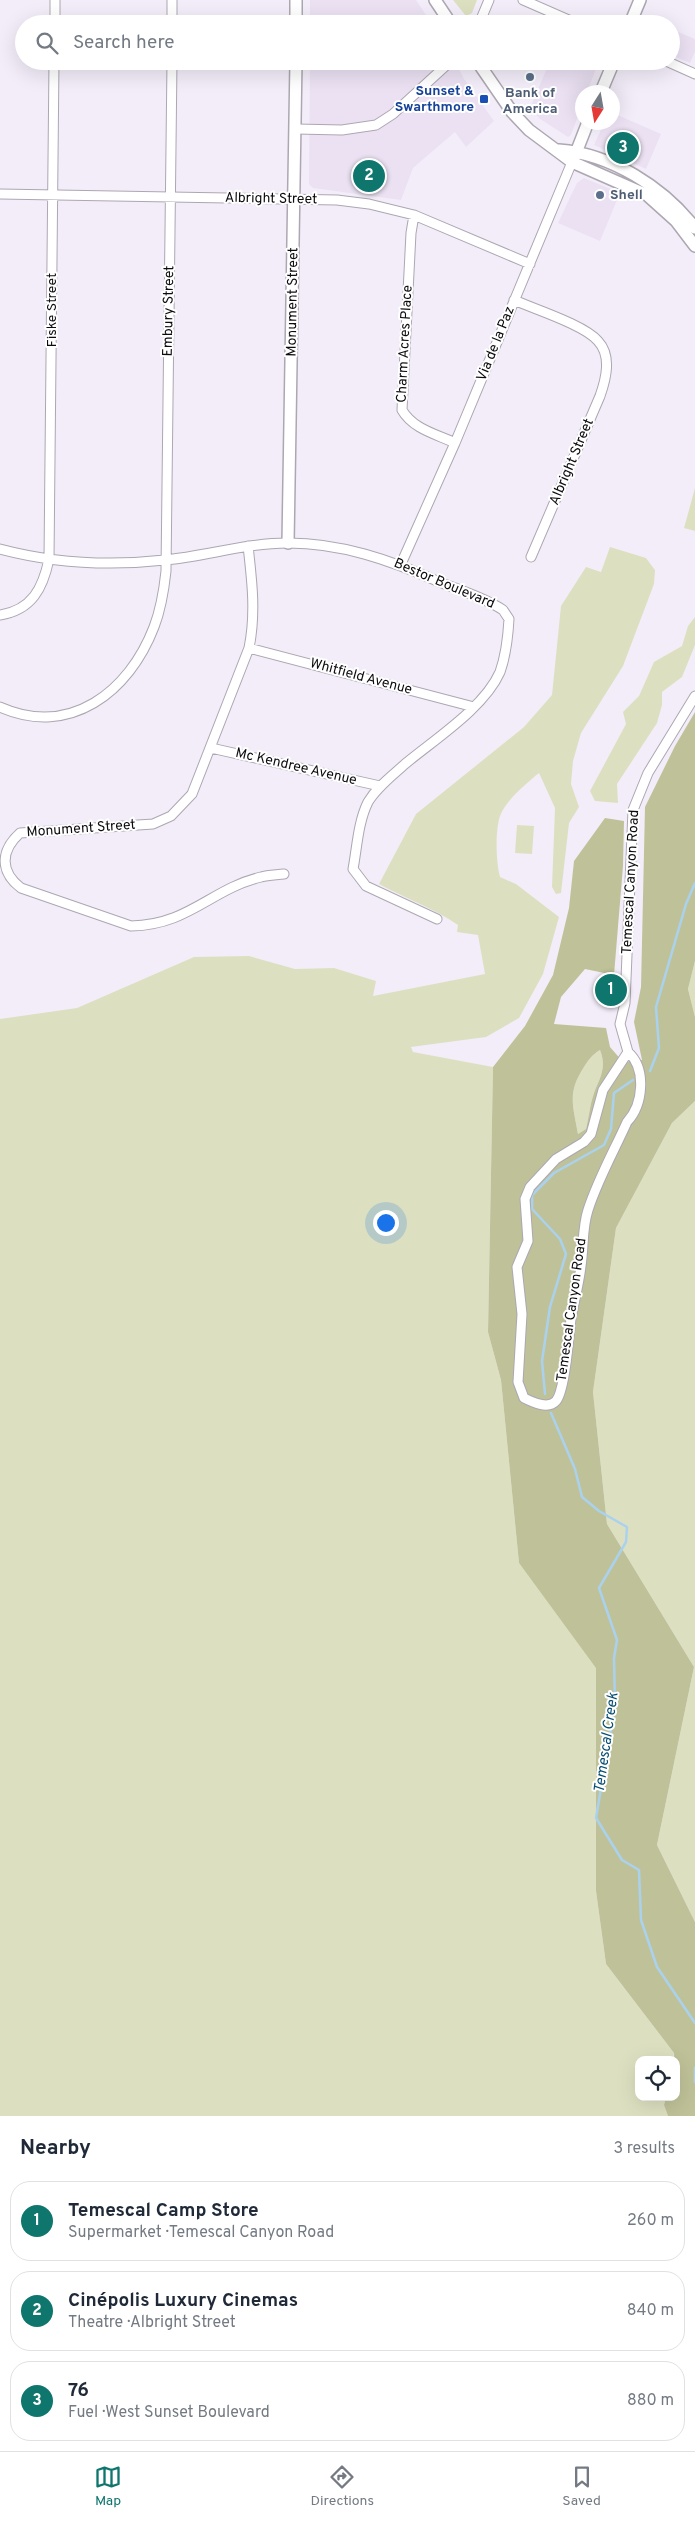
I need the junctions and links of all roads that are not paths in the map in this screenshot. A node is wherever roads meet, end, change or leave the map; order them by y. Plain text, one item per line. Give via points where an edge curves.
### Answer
1 (55, 0) edge
2 (172, 0) edge
3 (296, 0) edge
4 (435, 0) edge
5 (489, 0) edge
6 (523, 0) edge
7 (640, 0) edge
8 (54, 15) edge
9 (172, 15) edge
10 (296, 15) edge
11 (445, 15) edge
12 (483, 15) edge
13 (557, 15) edge
14 (634, 15) edge
15 (680, 67) edge
16 (54, 70) edge
17 (172, 70) edge
18 (296, 70) edge
19 (441, 70) edge
20 (484, 70) edge
21 (610, 70) edge
22 (695, 74) edge
23 (604, 85) edge
24 (296, 129) junction
25 (585, 130) edge
26 (574, 156) junction
27 (0, 194) edge
28 (53, 195) junction
29 (171, 197) junction
30 (295, 199) junction
31 (414, 215) junction
32 (695, 228) edge
33 (695, 246) edge
34 (530, 264) junction
35 (514, 300) junction
36 (455, 443) junction
37 (288, 543) junction
38 (248, 546) junction
39 (0, 549) edge
40 (531, 557) dead end
41 (49, 559) junction
42 (166, 560) junction
43 (400, 564) junction
44 (0, 615) edge
45 (248, 648) junction
46 (695, 696) edge
47 (0, 707) edge
48 (474, 707) junction
49 (211, 748) junction
50 (380, 786) junction
51 (284, 874) dead end
52 (437, 919) dead end
53 (628, 1052) junction

1 - 8 street
2 - 9 street
3 - 10 street
4 - 11 street
5 - 12 street
6 - 13 street
7 - 14 street
15 - 22 street
16 - 28 street, Fiske Street
17 - 29 street, Embury Street
18 - 24 street, Monument Street
19 - 24 street via 376,125 342,130
20 - 26 street via 522,123 538,138
21 - 23 street
24 - 30 street, Monument Street
25 - 26 street, Via de la Paz
26 - 32 street via 640,178 670,200
26 - 33 street via 646,195 676,221
26 - 34 street, Via de la Paz
27 - 28 street, Albright Street
28 - 29 street, Albright Street
28 - 41 street, Fiske Street
29 - 30 street, Albright Street
29 - 42 street, Embury Street
30 - 31 street, Albright Street via 357,202
30 - 37 street, Monument Street
31 - 34 street, Albright Street
31 - 36 street, Charm Acres Place via 402,410 407,419 417,426
34 - 35 street, Via de la Paz
35 - 36 street, Via de la Paz
35 - 40 street, Albright Street via 584,331 599,341 607,361 600,396
36 - 43 street, Via de la Paz
37 - 38 street, Bestor Boulevard
37 - 43 street, Bestor Boulevard via 347,549
38 - 42 street, Bestor Boulevard
38 - 45 street, Monument Street via 254,603 254,625
39 - 41 street, Bestor Boulevard
41 - 42 street, Bestor Boulevard via 105,563
41 - 44 street via 43,584 34,597 24,607
42 - 47 street via 163,596 154,627 124,679 98,702 73,714 43,717
43 - 48 street, Bestor Boulevard via 507,614 508,632 499,672
45 - 48 street, Whitfield Avenue
45 - 49 street, Monument Street
46 - 53 street, Temescal Canyon Road via 648,774 633,810 625,1003 620,1024
48 - 50 street, Bestor Boulevard
49 - 50 street, Mc Kendree Avenue
49 - 51 street, Monument Street via 192,794 171,816 153,824 135,826 20,832 9,841 3,852 2,867 8,880 21,888 131,926 149,926 170,921 243,883
50 - 52 street, Bestor Boulevard via 368,803 359,831 353,869 366,886
53 - 53 street, Temescal Canyon Road via 602,1090 591,1134 556,1159 530,1187 525,1199 528,1241 517,1266 522,1314 518,1382 524,1398 535,1404 550,1405 556,1401 562,1388 588,1210 627,1122 640,1103 639,1068

